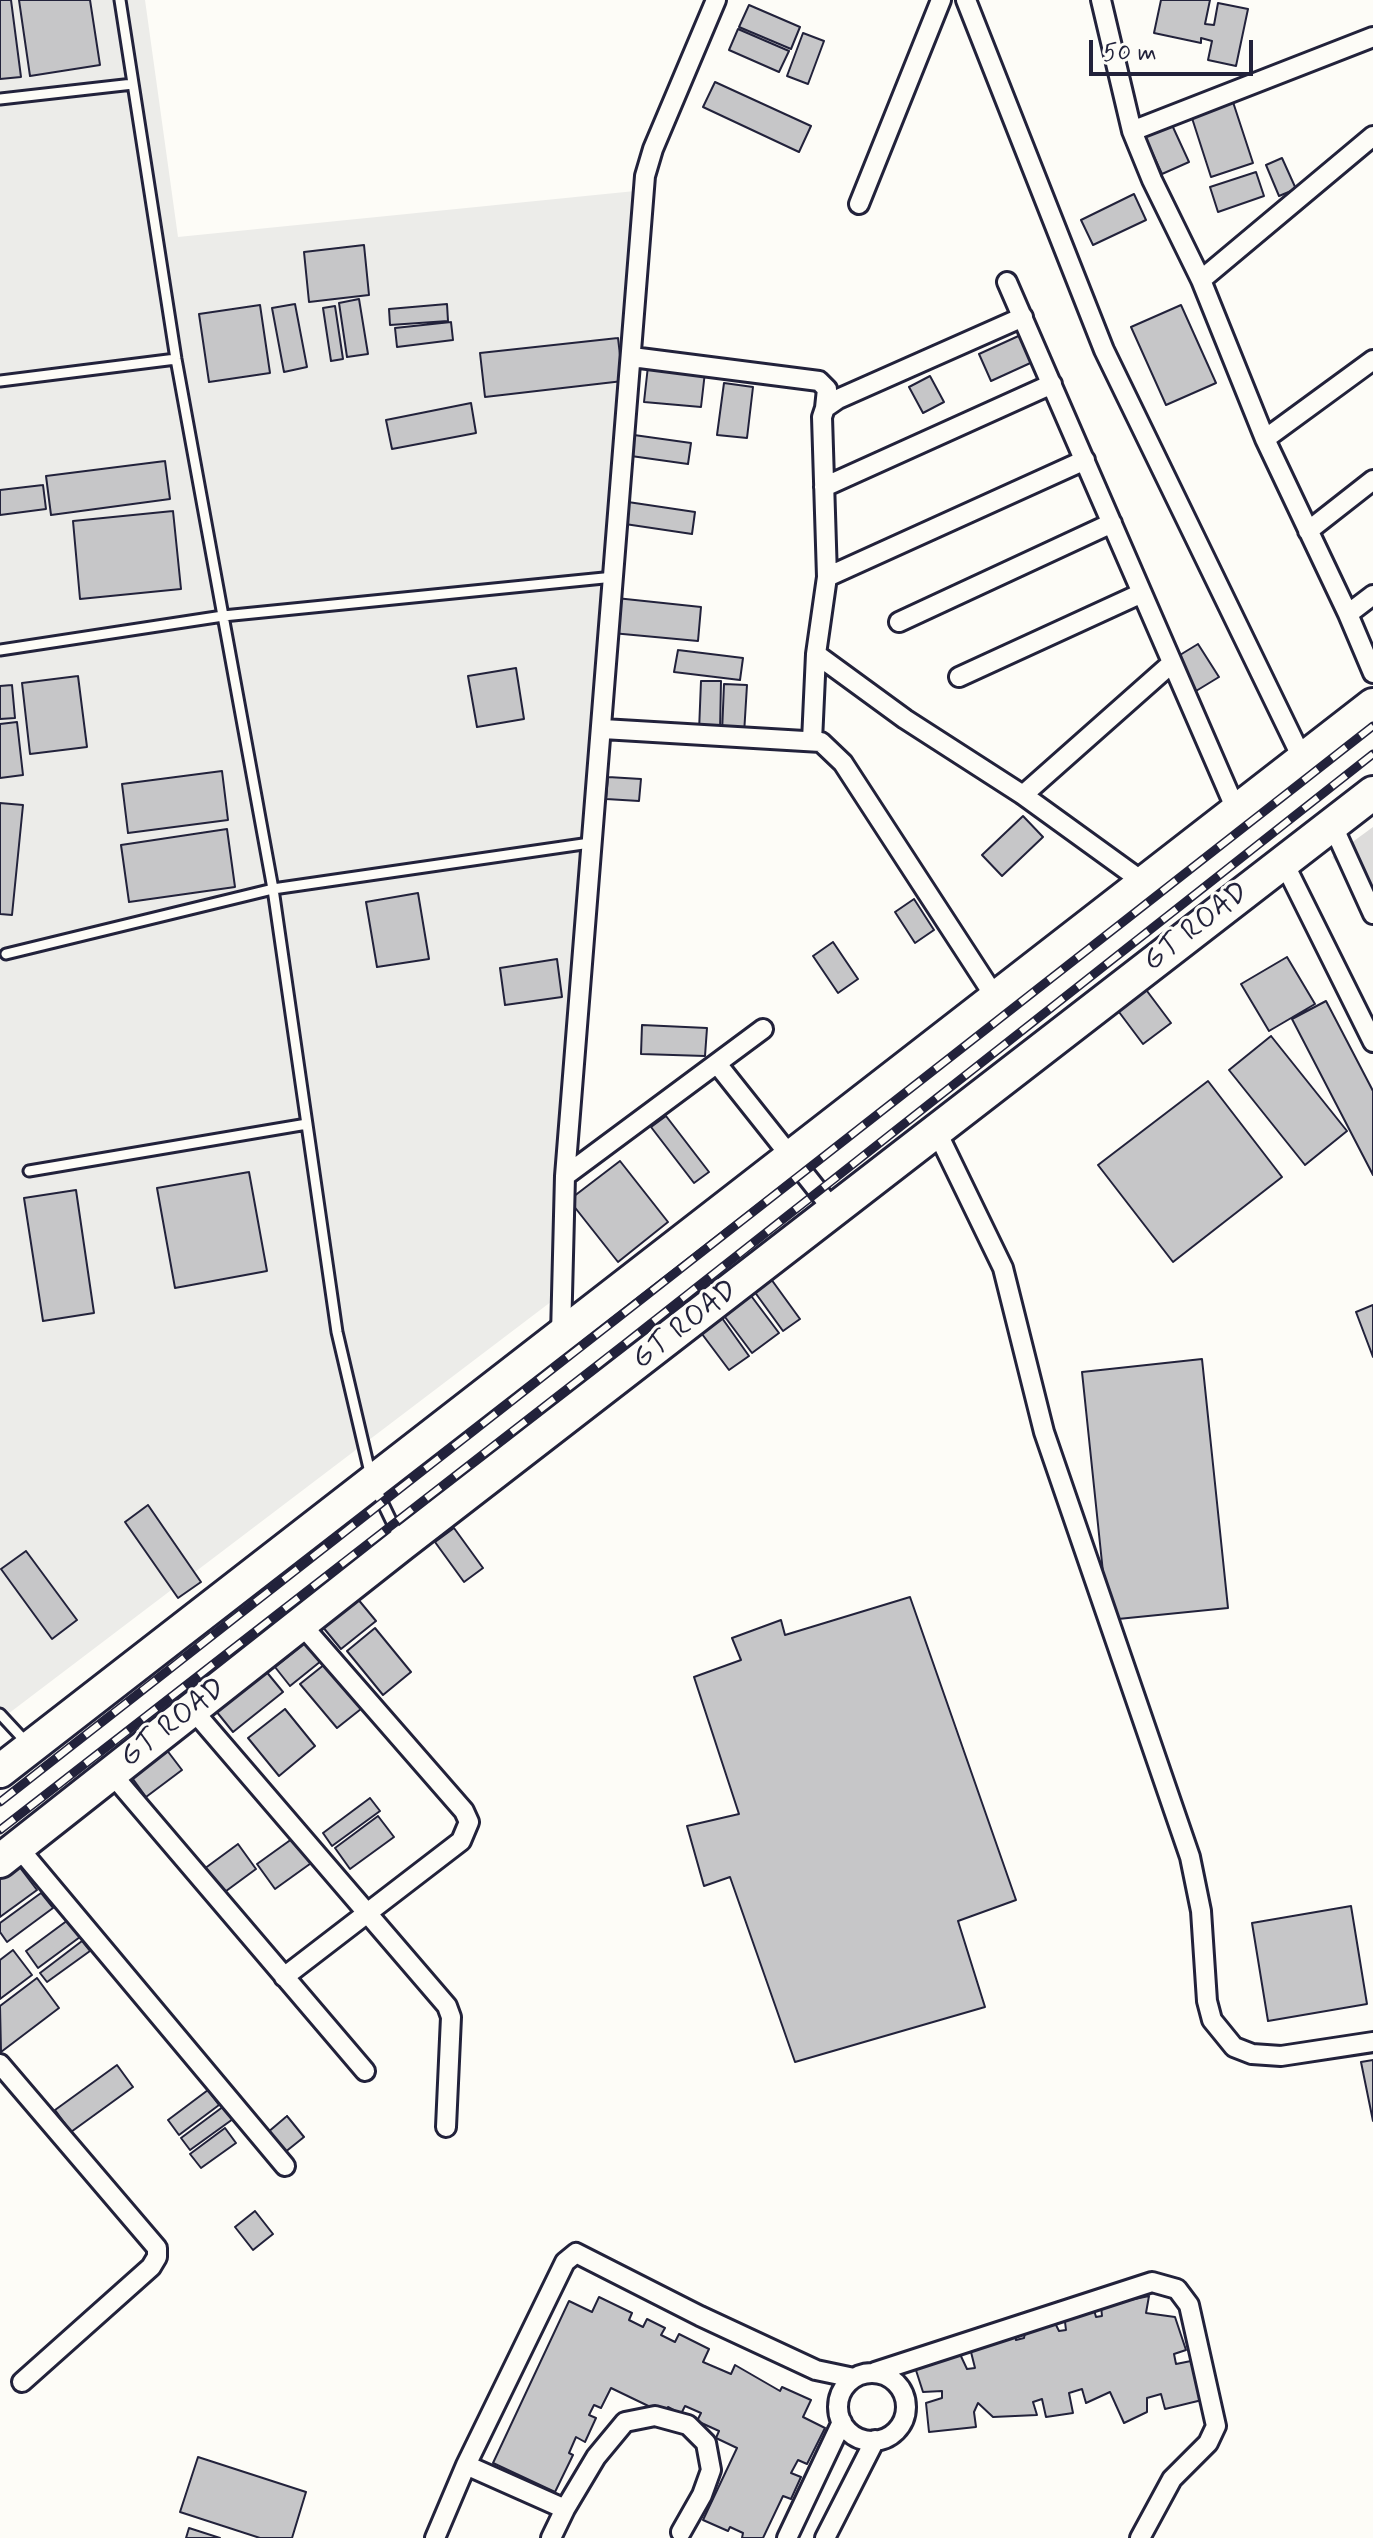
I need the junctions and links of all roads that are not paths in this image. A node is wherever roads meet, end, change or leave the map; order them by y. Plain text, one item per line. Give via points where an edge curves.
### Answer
1 (120, 0) edge
2 (716, 0) edge
3 (941, 0) edge
4 (966, 0) edge
5 (1101, 0) edge
6 (1373, 37) edge
7 (133, 84) junction
8 (0, 99) edge
9 (1132, 131) junction
10 (1373, 136) edge
11 (859, 204) dead end
12 (1201, 280) junction
13 (1007, 282) dead end
14 (1023, 317) junction
15 (632, 357) junction
16 (176, 359) junction
17 (1373, 360) edge
18 (0, 381) edge
19 (1052, 384) junction
20 (825, 408) junction
21 (1265, 439) junction
22 (1085, 460) junction
23 (1373, 480) edge
24 (824, 487) junction
25 (1112, 523) junction
26 (1308, 531) junction
27 (614, 577) junction
28 (827, 577) junction
29 (1142, 593) junction
30 (1373, 595) edge
31 (1348, 614) junction
32 (223, 616) junction
33 (899, 622) dead end
34 (0, 650) edge
35 (816, 654) junction
36 (1172, 663) junction
37 (1373, 673) edge
38 (959, 677) dead end
39 (1373, 705) edge
40 (603, 729) junction
41 (812, 741) junction
42 (1303, 760) junction
43 (1373, 793) edge
44 (1023, 795) junction
45 (1237, 812) junction
46 (1332, 824) junction
47 (590, 843) junction
48 (1283, 861) junction
49 (1146, 884) junction
50 (273, 889) junction
51 (1373, 914) edge
52 (6, 954) dead end
53 (997, 1000) junction
54 (763, 1029) dead end
55 (1373, 1042) edge
56 (718, 1065) junction
57 (307, 1124) junction
58 (937, 1132) junction
59 (791, 1159) junction
60 (29, 1171) dead end
61 (565, 1176) junction
62 (834, 1211) junction
63 (561, 1335) junction
64 (372, 1481) junction
65 (402, 1544) junction
66 (301, 1624) junction
67 (192, 1709) junction
68 (0, 1714) edge
69 (31, 1748) junction
70 (0, 1771) edge
71 (111, 1773) junction
72 (9, 1854) edge
73 (369, 1911) junction
74 (284, 1977) junction
75 (1373, 2042) edge
76 (0, 2064) edge
77 (365, 2071) dead end
78 (446, 2127) dead end
79 (285, 2166) dead end
80 (875, 2372) junction
81 (854, 2378) junction
82 (22, 2382) dead end
83 (842, 2422) junction
84 (875, 2440) junction
85 (466, 2465) junction
86 (565, 2509) junction
87 (685, 2536) edge
88 (435, 2538) edge
89 (551, 2538) edge
90 (787, 2538) edge
91 (825, 2538) edge
92 (1140, 2538) edge

1 - 7 lane
2 - 15 street via 645,176
3 - 11 street
4 - 42 street via 1104,350
5 - 9 street
6 - 9 street
7 - 8 lane
7 - 16 lane
9 - 12 street
10 - 12 street
12 - 21 street
13 - 14 street
14 - 19 street
14 - 20 street
15 - 20 street via 819,381 827,389
15 - 27 street
16 - 18 lane
16 - 32 lane
17 - 21 street
19 - 22 street
19 - 24 street
20 - 24 street
21 - 26 street
22 - 25 street
22 - 28 street
23 - 26 street
24 - 28 street
25 - 29 street
25 - 33 street
26 - 31 street
27 - 32 lane
27 - 40 street
28 - 35 street
29 - 36 street
29 - 38 street
30 - 31 street
31 - 37 street
32 - 34 lane
32 - 50 lane
35 - 41 street
35 - 44 street
36 - 44 street
36 - 45 street
39 - 42 highway
40 - 41 street
40 - 47 street
41 - 53 street via 821,742 843,763
42 - 45 highway
43 - 46 highway, GT ROAD
44 - 49 street
45 - 49 highway
46 - 48 highway, GT ROAD
46 - 51 street
47 - 50 lane
47 - 61 street
48 - 55 street
48 - 58 highway, GT ROAD
49 - 53 highway
50 - 52 lane
50 - 57 lane
53 - 59 highway
54 - 56 street
56 - 59 street
56 - 61 street
57 - 60 lane
57 - 64 lane via 337,1332
58 - 62 highway, GT ROAD
58 - 75 street via 1003,1268 1044,1432 1190,1857 1212,2020 1234,2047 1252,2054 1281,2056
59 - 62 street
59 - 63 highway
61 - 63 street
62 - 65 highway, GT ROAD
63 - 64 highway
64 - 65 lane
64 - 69 highway
65 - 66 highway, GT ROAD
66 - 67 highway, GT ROAD
66 - 73 street via 469,1822 461,1841
67 - 71 highway, GT ROAD
67 - 73 street
68 - 69 lane
69 - 70 highway
71 - 72 highway, GT ROAD
71 - 74 street
72 - 79 street
73 - 74 street
73 - 78 street via 439,1993 451,2017
74 - 77 street
76 - 82 street via 157,2248 151,2267
80 - 81 street
80 - 84 street via 903,2390 906,2412 895,2432
80 - 92 street via 1152,2282 1177,2289 1189,2305 1216,2426 1208,2443 1172,2479
81 - 83 street via 840,2395
81 - 85 street via 816,2370 576,2253 565,2262
83 - 84 street via 854,2435
83 - 90 street
84 - 91 street
85 - 86 street
85 - 88 street
86 - 87 street via 596,2457 625,2422 655,2416 688,2425 706,2443 711,2470
86 - 89 street

